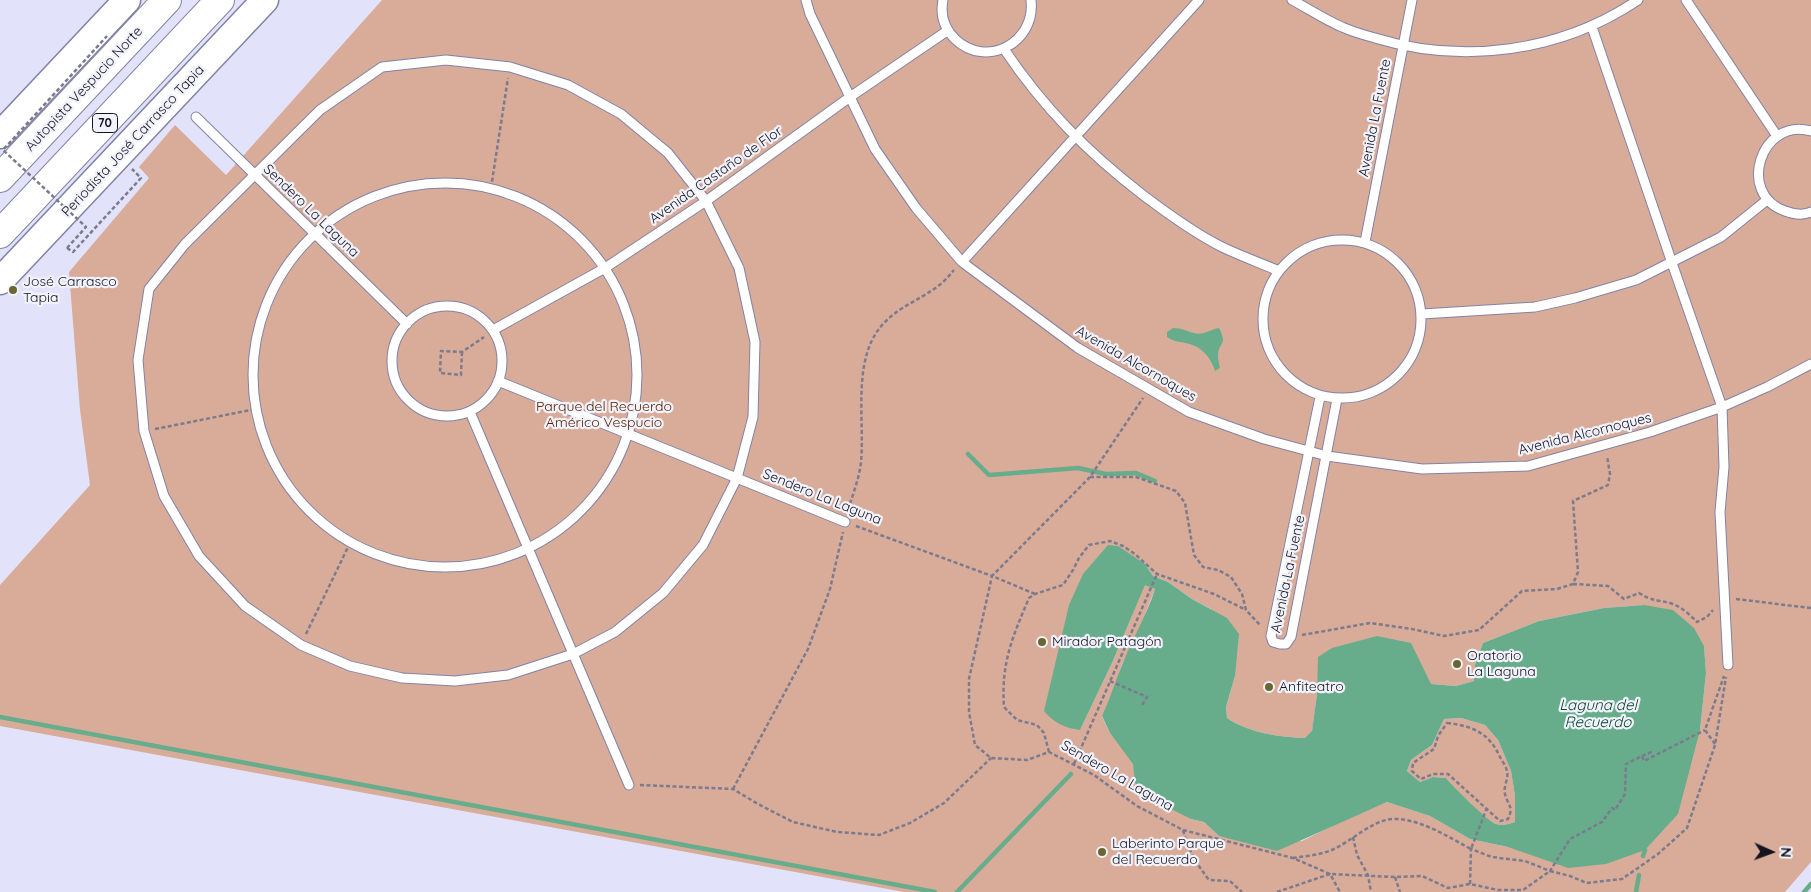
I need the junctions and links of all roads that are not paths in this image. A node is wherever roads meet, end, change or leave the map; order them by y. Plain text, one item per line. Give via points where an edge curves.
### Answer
1 (128, 0) edge
2 (168, 0) edge
3 (220, 0) edge
4 (265, 0) edge
5 (806, 0) edge
6 (942, 0) edge
7 (1031, 0) edge
8 (1199, 0) edge
9 (1292, 0) edge
10 (1412, 0) edge
11 (1638, 0) edge
12 (1686, 0) edge
13 (1592, 26) junction
14 (947, 31) junction
15 (1403, 46) junction
16 (1004, 49) junction
17 (850, 97) junction
18 (196, 117) dead end
19 (1811, 131) edge
20 (0, 135) edge
21 (1777, 136) junction
22 (1074, 137) junction
23 (255, 175) junction
24 (0, 178) edge
25 (1767, 200) junction
26 (706, 201) junction
27 (1811, 212) edge
28 (311, 230) junction
29 (0, 234) edge
30 (1365, 242) junction
31 (962, 262) junction
32 (1672, 263) junction
33 (605, 268) junction
34 (1279, 271) junction
35 (0, 281) edge
36 (1422, 314) junction
37 (407, 324) junction
38 (493, 330) junction
39 (1811, 364) edge
40 (498, 381) junction
41 (1320, 397) junction
42 (1337, 399) junction
43 (1722, 407) junction
44 (470, 412) junction
45 (628, 434) junction
46 (1308, 451) junction
47 (1326, 456) junction
48 (737, 478) junction
49 (845, 522) road end
50 (529, 549) junction
51 (573, 654) junction
52 (1728, 665) road end
53 (629, 785) road end

1 - 20 main road
2 - 24 highway, Autopista Vespucio Norte
3 - 29 highway, 70
4 - 35 main road, Periodista José Carrasco Tapia
5 - 17 lane, Avenida Alcornoques
6 - 14 lane
7 - 16 lane via 1025,30
8 - 22 lane
9 - 15 lane via 1344,28
10 - 15 lane, Avenida La Fuente
11 - 13 lane
12 - 21 lane
13 - 15 lane via 1552,40 1503,50 1452,52
13 - 32 lane
14 - 16 lane via 962,45 975,51
14 - 17 lane, Avenida Castaño de Flor
15 - 30 lane, Avenida La Fuente
16 - 22 lane via 1026,82
17 - 26 lane, Avenida Castaño de Flor
17 - 31 lane, Avenida Alcornoques via 875,149 916,208
18 - 23 lane, Sendero La Laguna
19 - 21 lane via 1794,130
21 - 25 lane via 1764,150 1759,163 1758,176
22 - 31 lane
22 - 34 lane via 1173,218 1222,247
23 - 26 lane via 320,110 382,67 446,60 510,67 568,85 622,114 668,153
23 - 28 lane, Sendero La Laguna
23 - 51 lane via 185,244 149,288 138,360 144,431 164,496 199,556 245,606 301,645 350,666 402,678 455,681 508,675
25 - 27 lane via 1794,214
25 - 32 lane via 1720,237
26 - 33 lane, Avenida Castaño de Flor
26 - 48 lane via 739,268 755,342 753,417
28 - 33 lane via 390,191 440,183 491,188 524,200 555,218 582,241
28 - 37 lane, Sendero La Laguna
28 - 50 lane via 278,281 261,322 254,365 256,409 274,462 306,509 350,543 404,564 461,568
30 - 34 lane via 1341,239 1317,243 1296,254
30 - 36 lane via 1387,252 1405,269 1417,290
31 - 46 lane, Avenida Alcornoques via 1078,348 1189,412
32 - 36 lane via 1636,280 1535,308
32 - 43 lane
33 - 38 lane, Avenida Castaño de Flor
33 - 45 lane via 622,302 633,338 637,375 634,412
34 - 41 lane via 1266,292 1263,320 1268,347 1282,371 1302,388
36 - 42 lane via 1420,338 1411,361 1395,379 1375,392 1352,399
37 - 38 lane via 419,313 451,306 468,309
37 - 44 lane via 396,339 392,357 394,376 402,392 414,405 431,414 449,416
38 - 40 lane via 502,364
39 - 43 lane, Avenida Alcornoques
40 - 44 lane via 491,395
40 - 45 lane, Sendero La Laguna
41 - 42 lane
41 - 46 lane, Avenida La Fuente
42 - 47 lane, Avenida La Fuente
43 - 47 lane, Avenida Alcornoques via 1650,432 1528,466 1422,469
43 - 52 lane via 1724,467 1720,512
44 - 50 lane
45 - 48 lane, Sendero La Laguna
45 - 50 lane via 605,482 581,512
46 - 47 lane, Avenida Alcornoques
46 - 47 lane, Avenida La Fuente via 1271,636 1273,642 1280,644 1286,644 1291,637
48 - 49 lane, Sendero La Laguna
48 - 51 lane via 703,545 664,593 615,632
50 - 51 lane
51 - 53 lane

